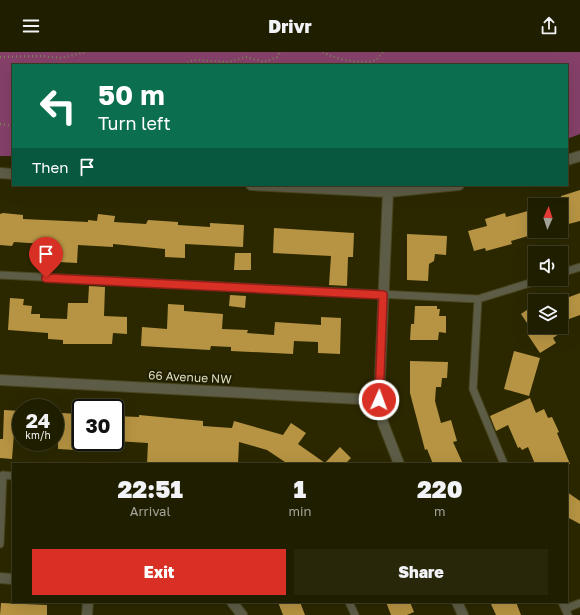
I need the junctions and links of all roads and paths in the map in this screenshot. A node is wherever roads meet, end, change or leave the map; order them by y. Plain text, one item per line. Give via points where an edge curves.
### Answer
1 (86, 52) edge
2 (280, 52) edge
3 (323, 52) edge
4 (383, 52) edge
5 (0, 57) edge
6 (186, 64) edge
7 (0, 124) edge
8 (12, 126) edge
9 (580, 156) edge
10 (568, 160) edge
11 (0, 173) edge
12 (12, 174) edge
13 (271, 186) edge
14 (449, 186) edge
15 (388, 192) junction
16 (580, 267) edge
17 (568, 271) edge
18 (0, 275) edge
19 (528, 284) edge
20 (383, 295) junction
21 (478, 299) junction
22 (0, 380) edge
23 (379, 400) junction
24 (399, 463) edge
25 (504, 463) edge
26 (2, 475) edge
27 (12, 476) edge
28 (0, 544) edge
29 (0, 578) edge
30 (12, 579) edge
31 (88, 603) edge
32 (233, 603) edge
33 (349, 603) edge
34 (457, 603) edge
35 (580, 603) edge
36 (565, 609) edge
37 (87, 615) edge
38 (242, 615) edge
39 (355, 615) edge
40 (462, 615) edge

1 - 5 path via 61,58
2 - 6 path via 278,57 264,62 246,57 228,62 193,60
3 - 4 path via 339,59 371,61
7 - 8 path
9 - 10 street
11 - 12 street
13 - 15 street
14 - 15 street
15 - 20 street
16 - 17 lane
18 - 20 lane
19 - 21 lane
20 - 21 lane
20 - 23 street
21 - 25 lane via 473,389
22 - 23 street, 66 Avenue NW
23 - 24 street via 383,423
26 - 27 lane
26 - 28 lane
29 - 30 street
31 - 37 street
32 - 38 street
33 - 39 lane
34 - 40 street
35 - 36 lane

